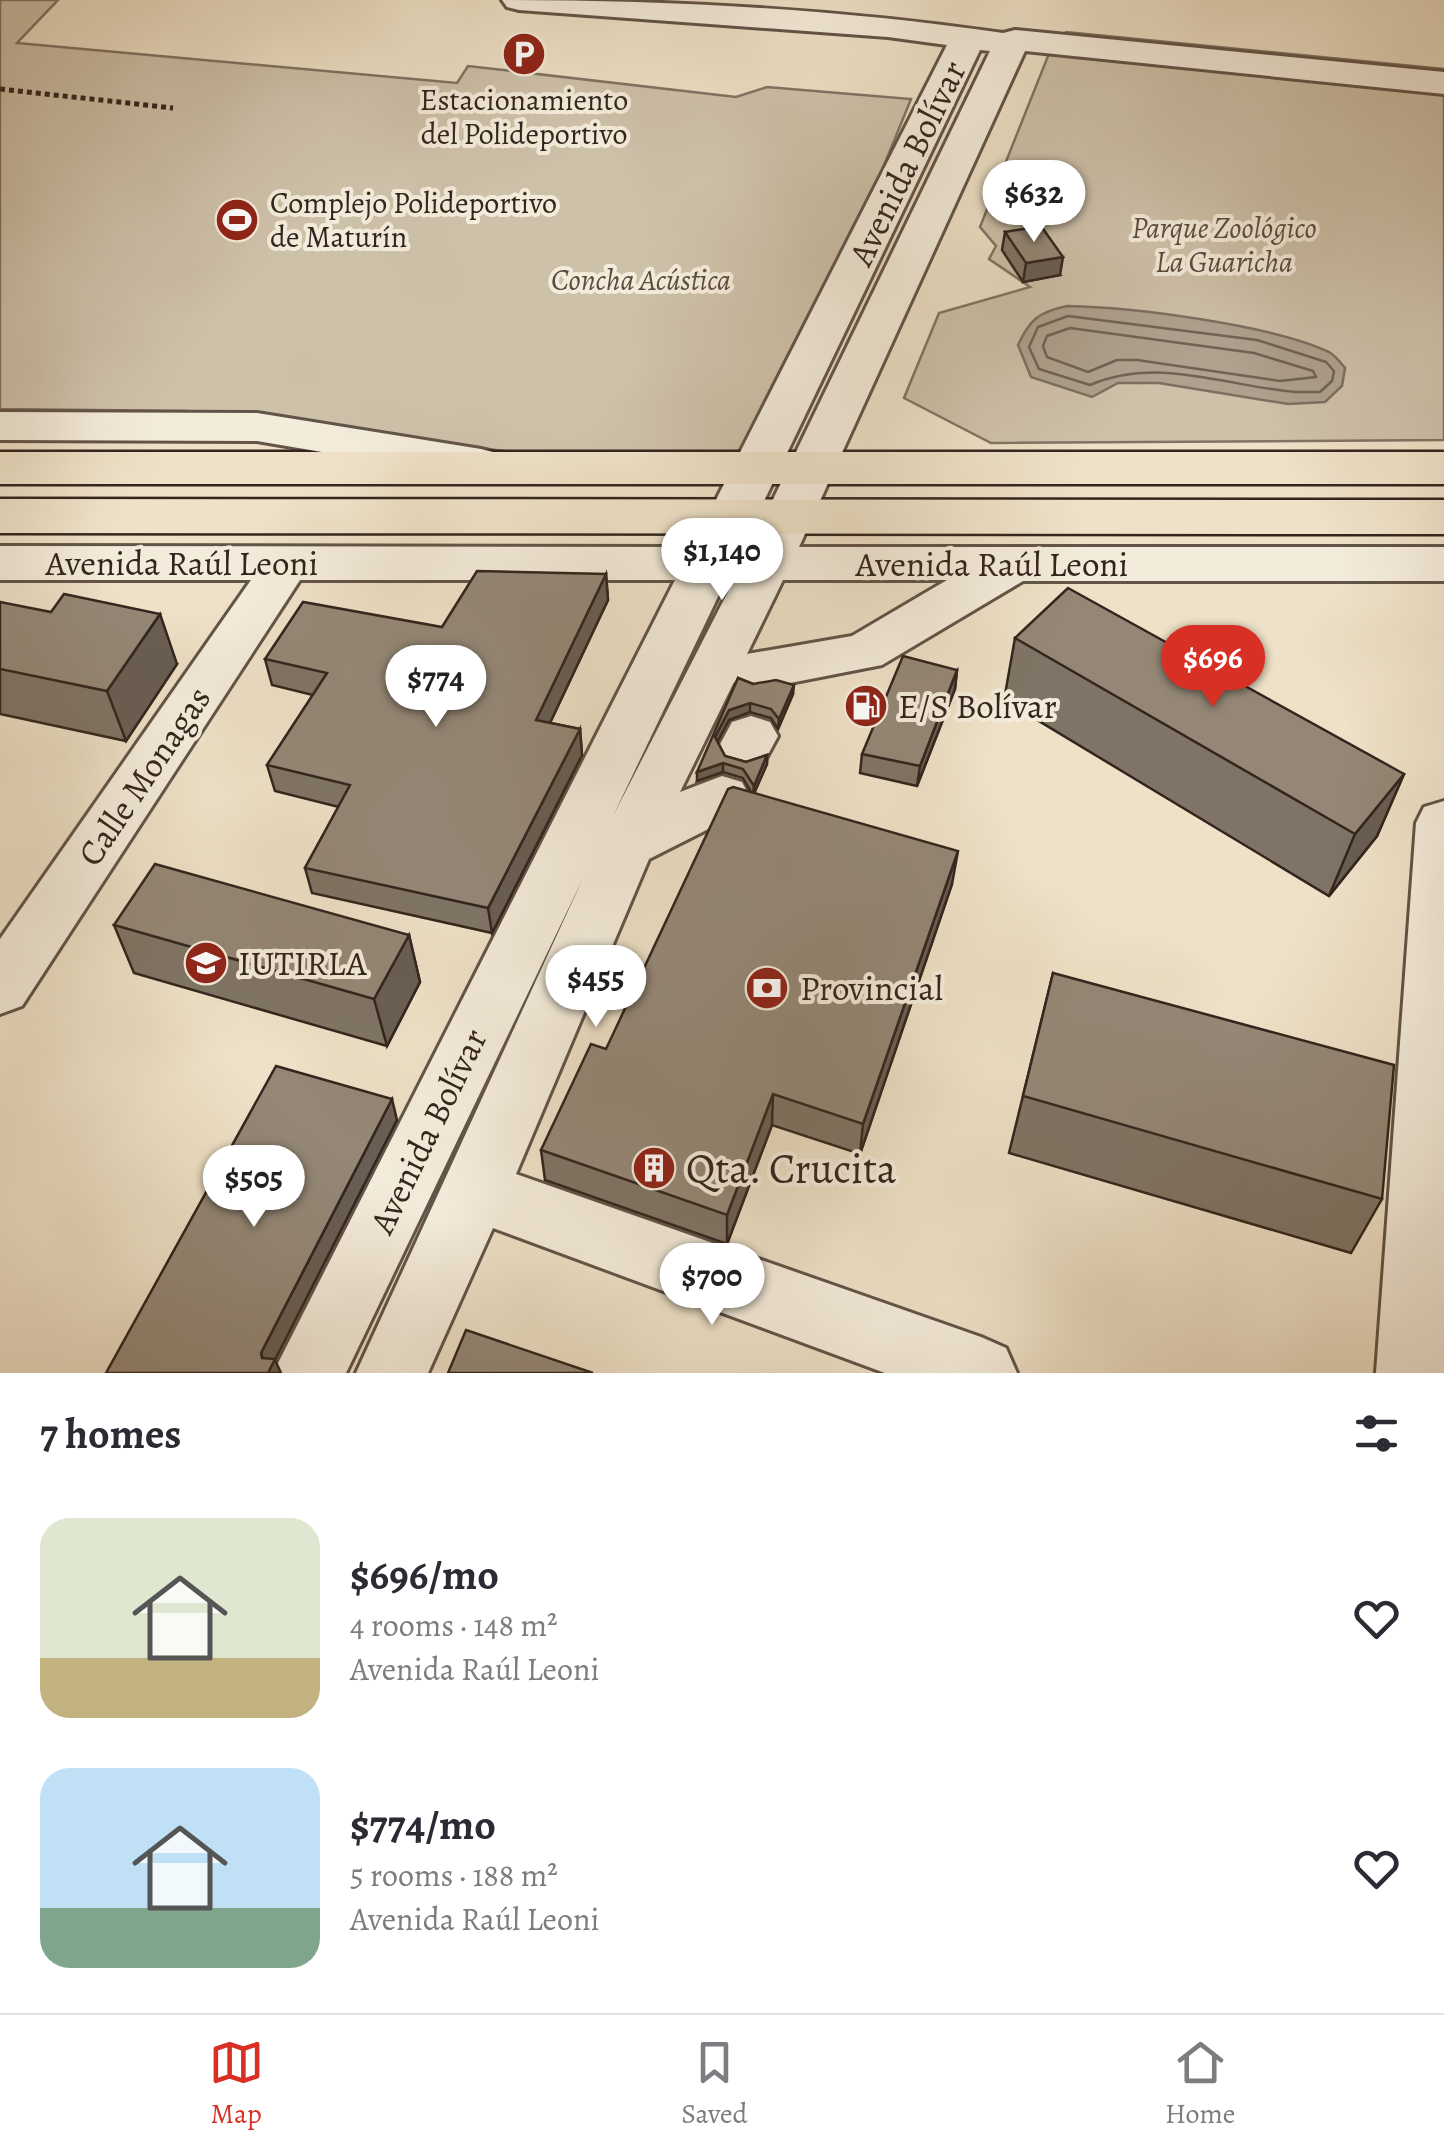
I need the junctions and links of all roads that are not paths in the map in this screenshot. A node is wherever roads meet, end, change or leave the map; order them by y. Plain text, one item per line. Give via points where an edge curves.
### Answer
1 (519, 0) edge
2 (968, 38) junction
3 (1015, 40) dead end
4 (1444, 83) edge
5 (0, 426) edge
6 (0, 468) edge
7 (502, 468) junction
8 (1444, 468) edge
9 (0, 516) edge
10 (762, 516) junction
11 (1444, 516) edge
12 (0, 563) edge
13 (1444, 564) edge
14 (1012, 565) junction
15 (274, 582) junction
16 (323, 608) edge
17 (749, 698) junction
18 (722, 798) edge
19 (1444, 822) edge
20 (627, 844) junction
21 (0, 988) edge
22 (476, 1191) junction
23 (308, 1373) edge
24 (392, 1373) edge
25 (982, 1373) edge
26 (1412, 1373) edge

1 - 2 street
2 - 10 street, Avenida Bolívar
2 - 10 street, Avenida Bolívar via 1012,44
3 - 4 street
5 - 7 street, Avenida Raúl Leoni via 257,427
6 - 7 highway, Avenida Raúl Leoni
7 - 10 highway, Avenida Raúl Leoni
8 - 10 highway, Avenida Raúl Leoni
9 - 10 highway, Avenida Raúl Leoni
10 - 11 highway, Avenida Raúl Leoni
10 - 14 street, Avenida Raúl Leoni
10 - 15 street, Avenida Raúl Leoni
10 - 17 street, Avenida Bolívar
10 - 23 street, Avenida Bolívar
12 - 15 street, Avenida Raúl Leoni
13 - 14 street, Avenida Raúl Leoni
14 - 17 street via 864,652
15 - 16 street
15 - 21 street, Calle Monagas
17 - 20 street, Avenida Bolívar
18 - 20 street
19 - 26 street
20 - 22 street, Avenida Bolívar
22 - 24 street, Avenida Bolívar
22 - 25 street

